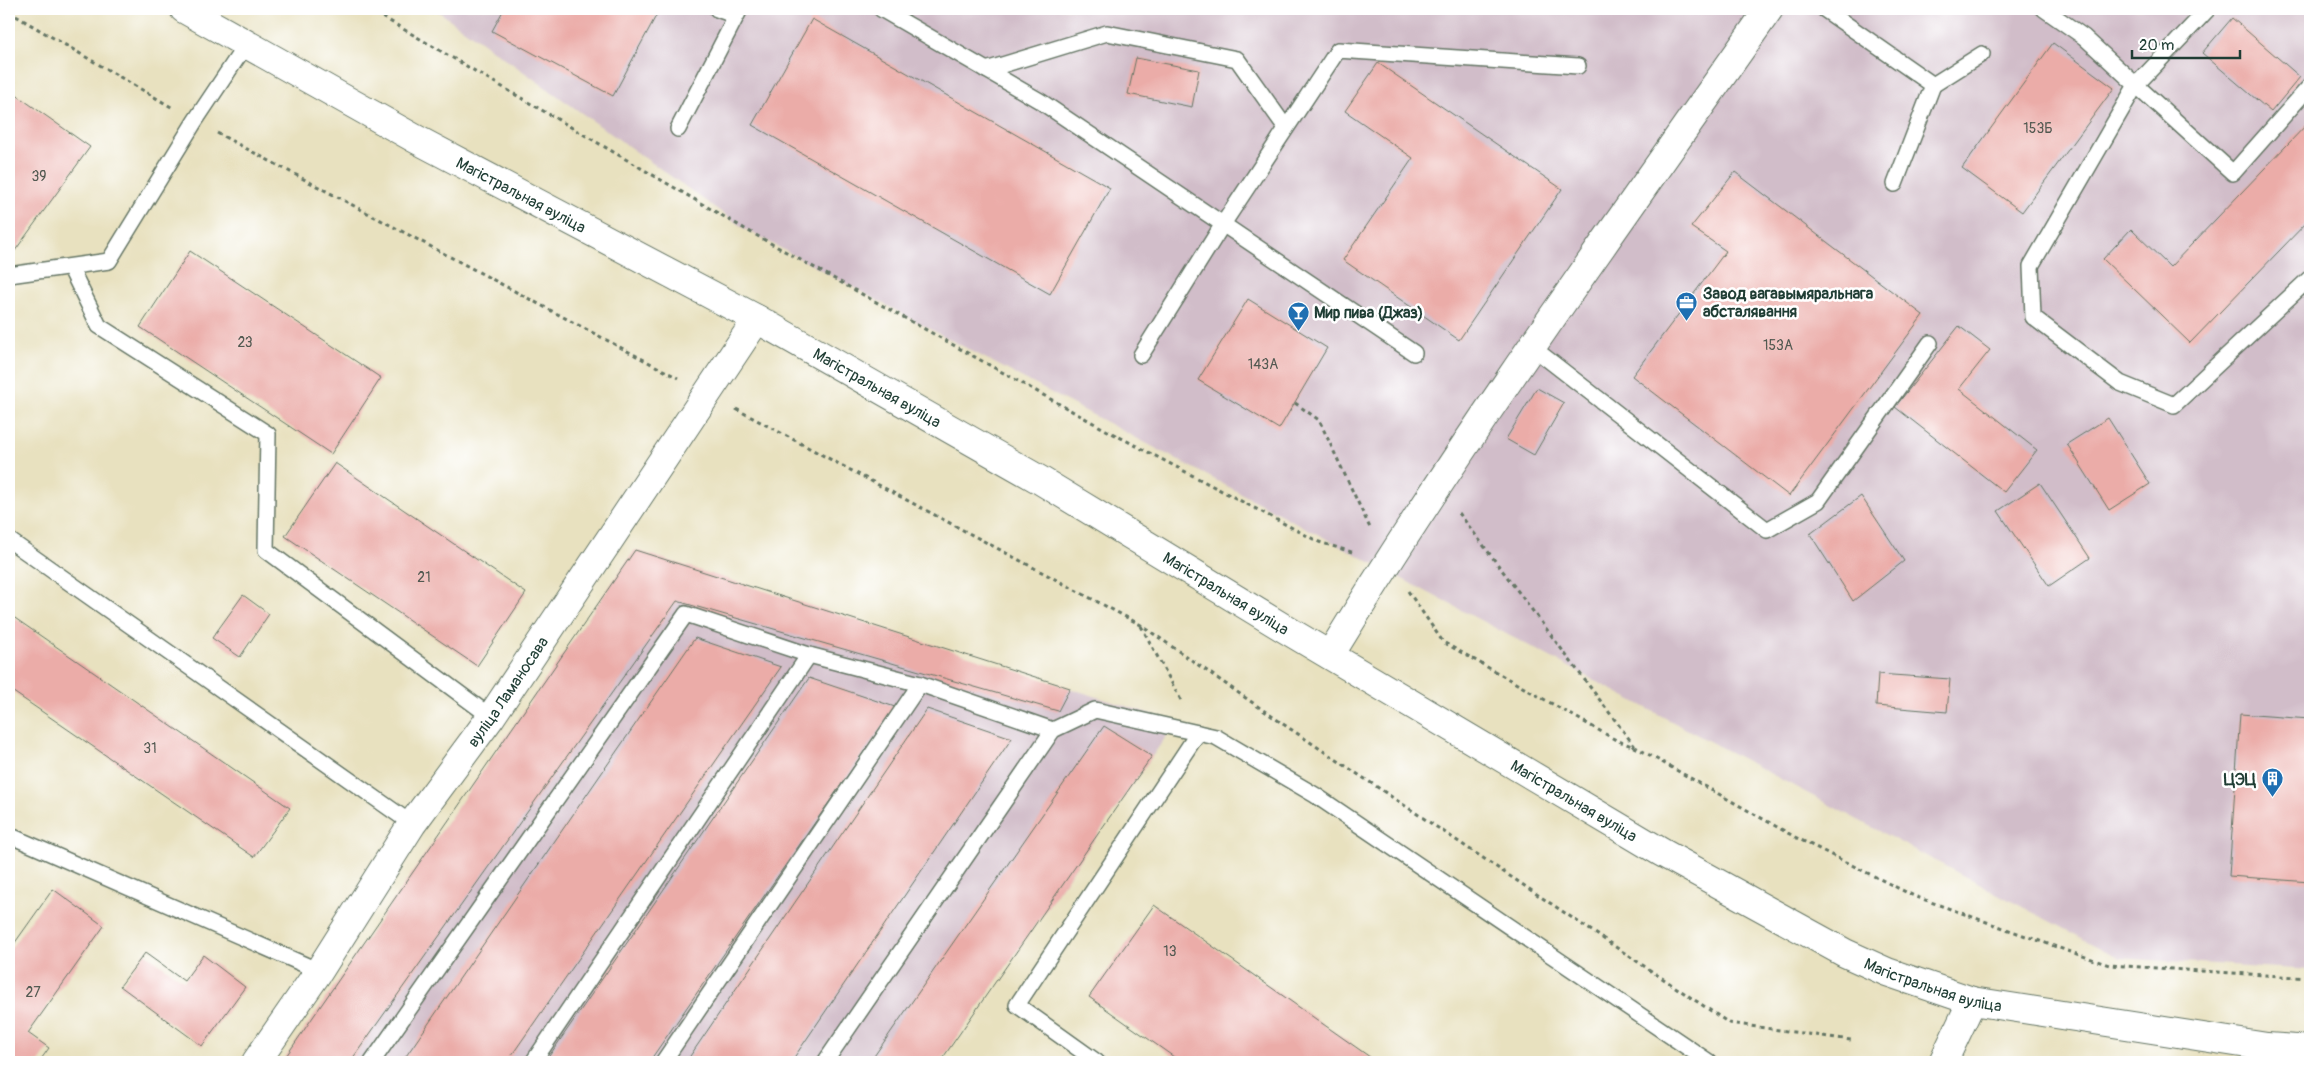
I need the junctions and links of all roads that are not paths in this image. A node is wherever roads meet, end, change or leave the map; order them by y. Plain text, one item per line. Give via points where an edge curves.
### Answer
1 (184, 9) edge
2 (717, 9) edge
3 (881, 9) edge
4 (1769, 9) edge
5 (1824, 9) edge
6 (2044, 9) edge
7 (2208, 9) edge
8 (738, 12) edge
9 (247, 43) junction
10 (1982, 54) dead end
11 (1578, 66) dead end
12 (986, 70) junction
13 (1933, 85) junction
14 (2136, 85) junction
15 (2310, 86) edge
16 (1286, 128) junction
17 (678, 129) dead end
18 (1895, 184) dead end
19 (1223, 224) junction
20 (70, 267) junction
21 (9, 275) edge
22 (2310, 278) edge
23 (757, 319) junction
24 (1930, 343) dead end
25 (1532, 347) junction
26 (1414, 353) dead end
27 (1141, 355) dead end
28 (9, 540) edge
29 (809, 655) junction
30 (1330, 655) junction
31 (920, 684) junction
32 (492, 717) junction
33 (1053, 730) junction
34 (1198, 733) junction
35 (412, 824) junction
36 (9, 838) edge
37 (319, 970) junction
38 (1972, 1001) junction
39 (2310, 1050) edge
40 (256, 1062) edge
41 (372, 1062) edge
42 (533, 1062) edge
43 (662, 1062) edge
44 (824, 1062) edge
45 (1097, 1062) edge
46 (1709, 1062) edge
47 (1943, 1062) edge

1 - 9 main road, Магістральная вуліца
2 - 8 lane
3 - 12 lane
4 - 25 main road
5 - 13 lane
6 - 14 lane via 2084,38
7 - 14 lane
8 - 17 lane
9 - 20 lane via 109,261
9 - 23 main road, Магістральная вуліца via 414,138
10 - 13 lane
11 - 16 lane via 1338,50
12 - 16 lane via 1108,33 1237,59
12 - 19 lane via 1040,101
13 - 18 lane
14 - 15 lane via 2233,173
14 - 22 lane via 2031,266 2033,316 2120,383 2174,405
16 - 19 lane
19 - 26 lane
19 - 27 lane
20 - 21 lane
20 - 32 lane via 99,326 268,434 266,550
23 - 30 main road, Магістральная вуліца via 1040,480
23 - 32 main road, вуліца Ламаносава
24 - 25 lane via 1818,501 1767,530
25 - 30 main road via 1386,562
28 - 35 lane
29 - 31 lane
29 - 41 lane via 686,614
29 - 42 lane
30 - 38 main road, Магістральная вуліца via 1662,852 1845,953 1887,972
31 - 33 lane
31 - 43 lane
32 - 35 main road, вуліца Ламаносава
33 - 34 lane via 1096,710
33 - 44 lane
34 - 45 lane via 1017,1005
34 - 46 lane via 1216,737 1315,795
35 - 37 main road, вуліца Ламаносава
36 - 37 lane via 11,836
37 - 40 main road, вуліца Ламаносава
38 - 39 main road, Магістральная вуліца via 2267,1047
38 - 47 main road

